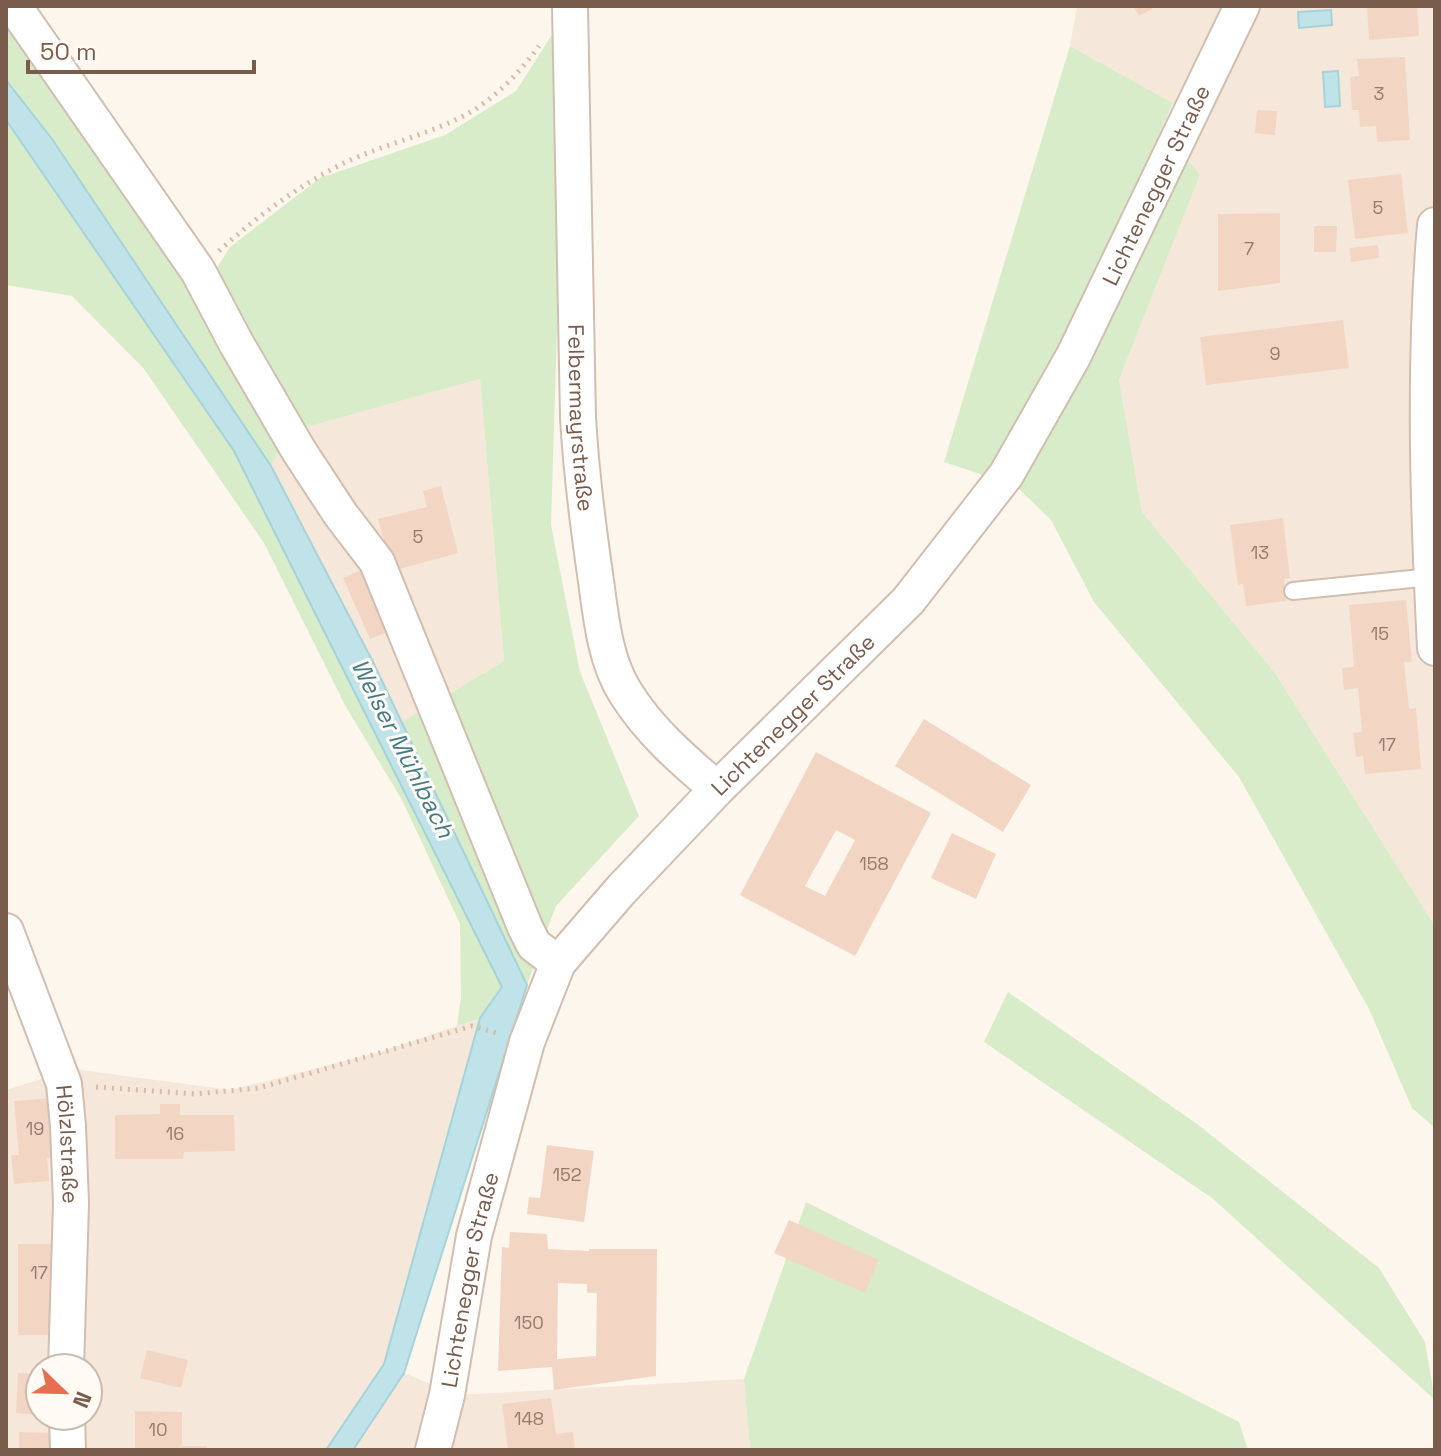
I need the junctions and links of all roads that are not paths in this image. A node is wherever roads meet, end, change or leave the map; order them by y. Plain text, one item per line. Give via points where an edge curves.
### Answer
1 (14, 6) edge
2 (570, 6) edge
3 (1242, 6) edge
4 (1435, 225) edge
5 (1431, 577) junction
6 (1293, 591) dead end
7 (1435, 648) edge
8 (717, 789) junction
9 (6, 931) edge
10 (558, 963) junction
11 (66, 1352) edge
12 (433, 1450) edge

1 - 10 street via 198,271 299,451 377,562 525,927 534,945
2 - 8 street, Felbermayrstraße via 582,483 603,630 623,690 639,713 670,749
3 - 8 street, Lichtenegger Straße via 1087,331 1006,475 908,601
4 - 5 street via 1428,370
5 - 6 lane
5 - 7 street
8 - 10 street, Lichtenegger Straße
9 - 11 street, Hölzlstraße via 64,1084 71,1203
10 - 12 street, Lichtenegger Straße via 527,1042 474,1236

